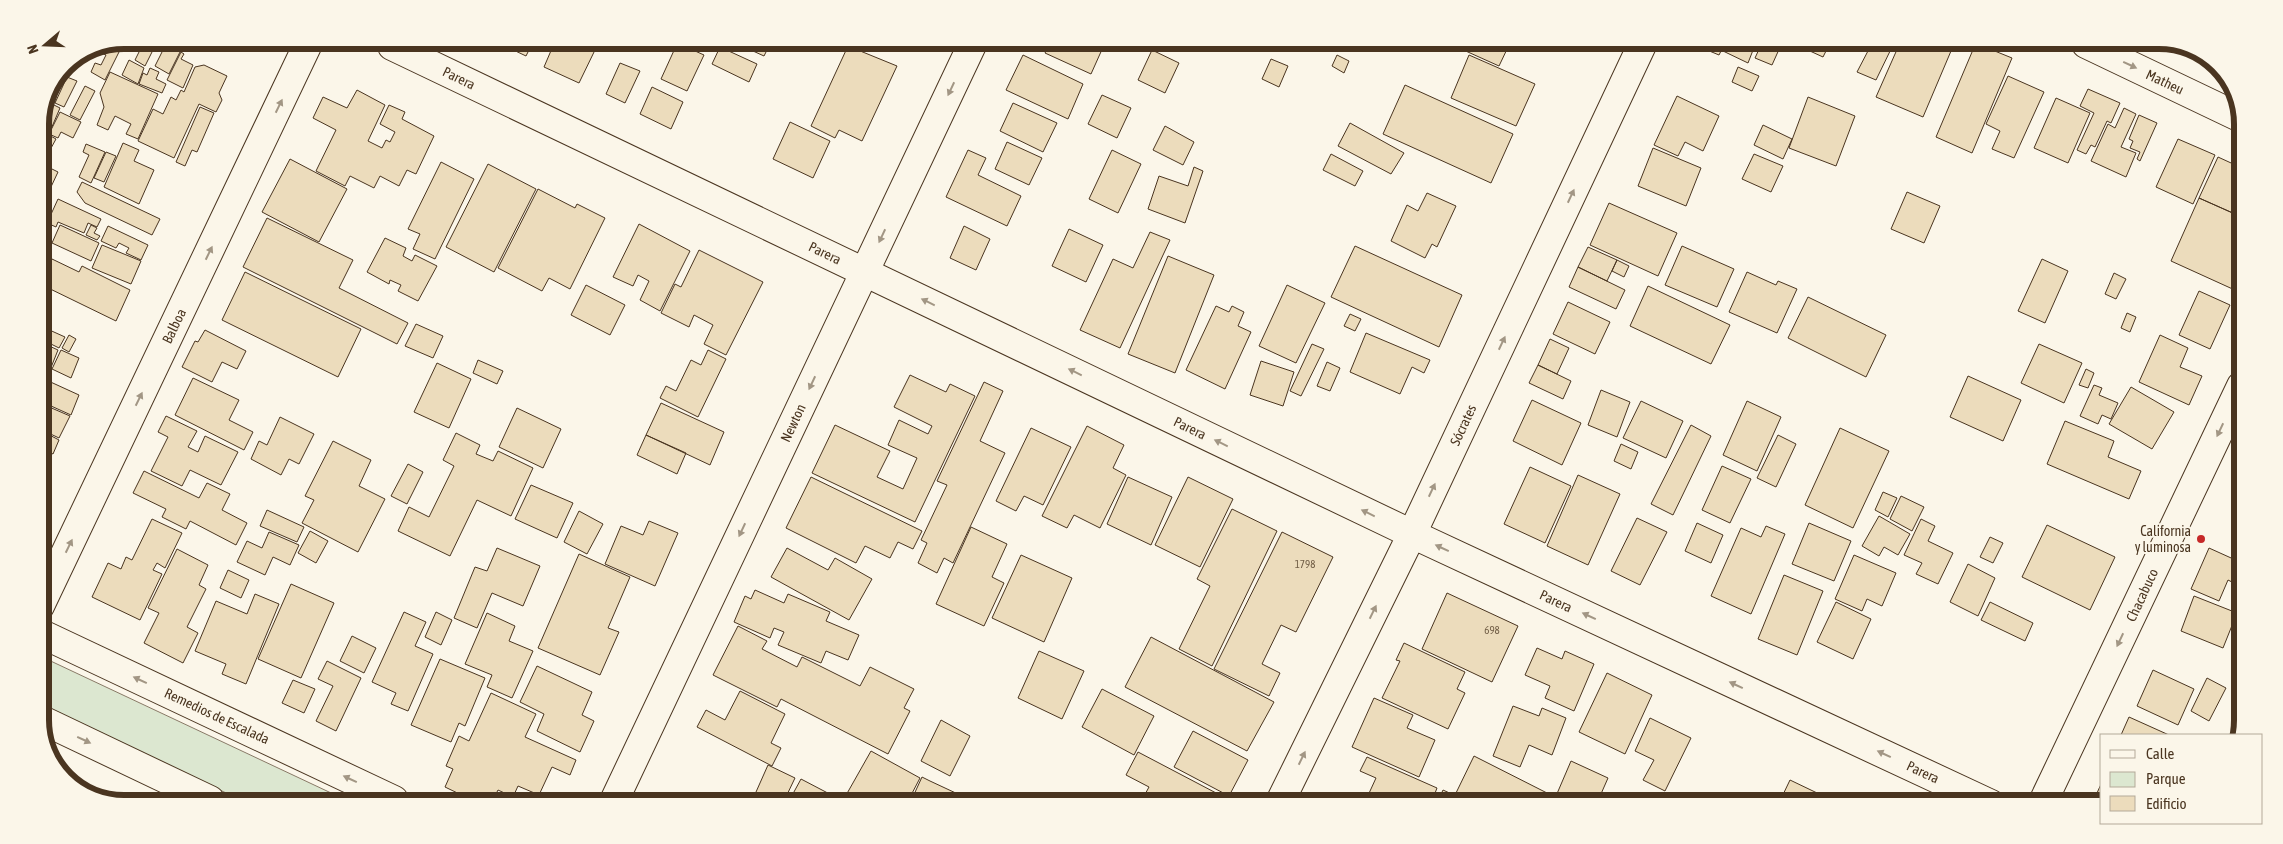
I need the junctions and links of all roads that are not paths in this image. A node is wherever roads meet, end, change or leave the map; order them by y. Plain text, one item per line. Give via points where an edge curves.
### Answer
1 (306, 49) edge
2 (398, 49) edge
3 (971, 49) edge
4 (1640, 49) edge
5 (2096, 49) edge
6 (2234, 114) edge
7 (865, 272) junction
8 (2234, 401) edge
9 (1412, 534) junction
10 (49, 587) edge
11 (49, 637) edge
12 (49, 724) edge
13 (199, 795) edge
14 (383, 795) edge
15 (617, 795) edge
16 (1283, 795) edge
17 (1972, 795) edge
18 (2046, 795) edge

10 -> 1 street, Balboa
2 - 7 street, Parera
3 -> 7 street, Newton
9 -> 4 street, Sócrates
5 -> 6 street, Matheu
9 -> 7 street, Parera
7 -> 15 street, Newton
8 -> 18 street, Chacabuco
16 -> 9 street, Sócrates
17 -> 9 street, Parera
14 -> 11 street, Remedios de Escalada
12 -> 13 street

